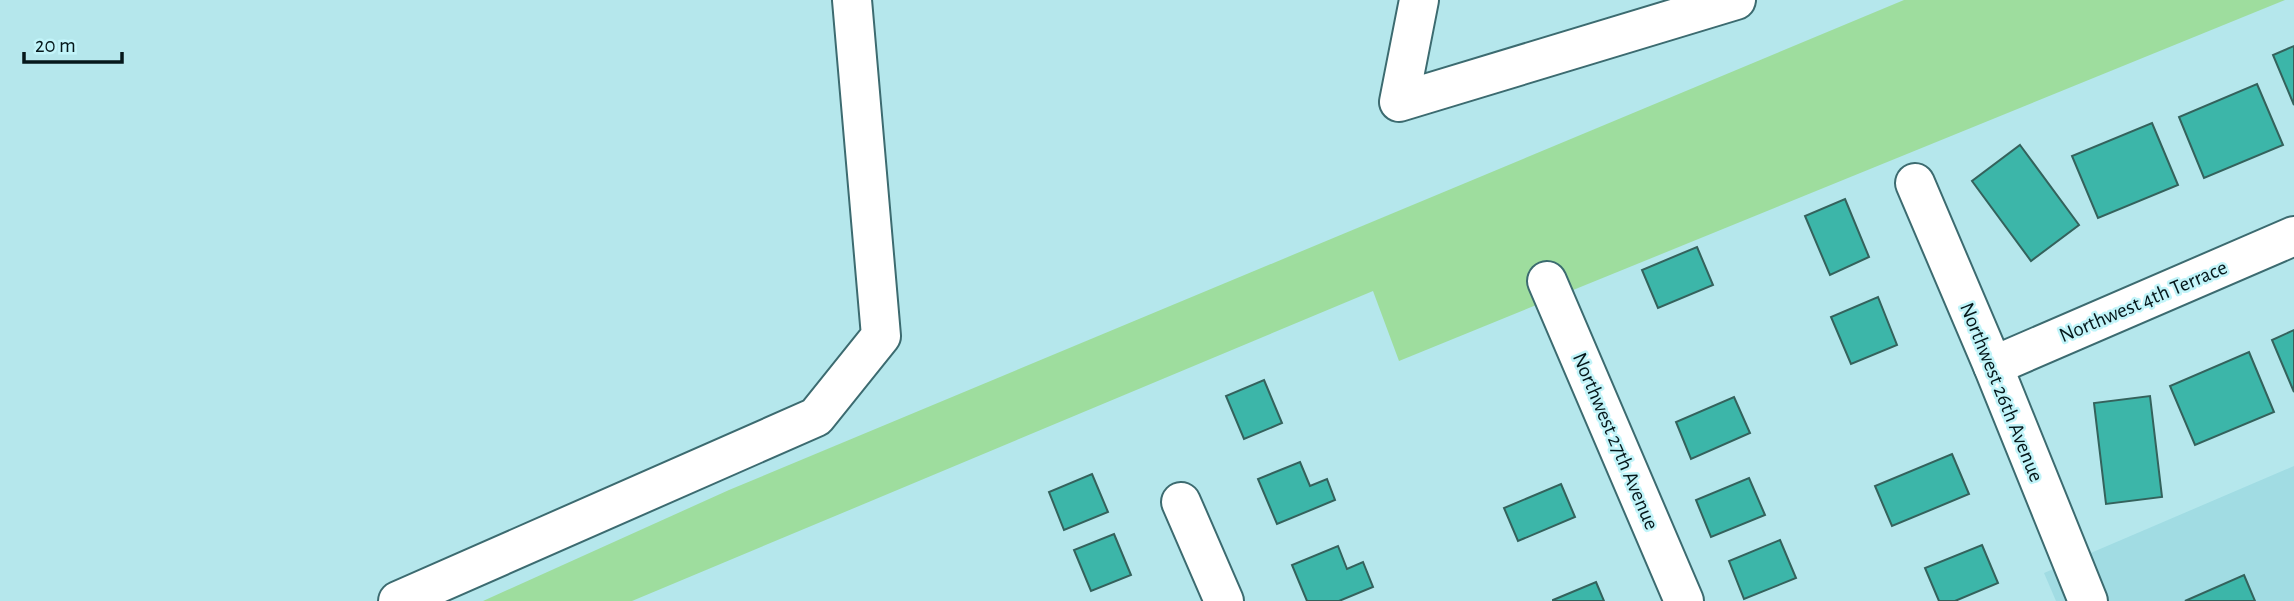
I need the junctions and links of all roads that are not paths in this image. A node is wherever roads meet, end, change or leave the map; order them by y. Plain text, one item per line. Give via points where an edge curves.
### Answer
1 (852, 0) edge
2 (1419, 0) edge
3 (1736, 0) edge
4 (1915, 183) dead end
5 (2294, 236) edge
6 (1547, 281) dead end
7 (1993, 366) junction
8 (1181, 502) dead end
9 (398, 601) edge
10 (1224, 601) edge
11 (1684, 601) edge
12 (2088, 601) edge

1 - 9 street via 881,337 816,417
2 - 3 street via 1399,102
4 - 7 street, Northwest 26th Avenue
5 - 7 street, Northwest 4th Terrace
6 - 11 street, Northwest 27th Avenue
7 - 12 street, Northwest 26th Avenue
8 - 10 street

